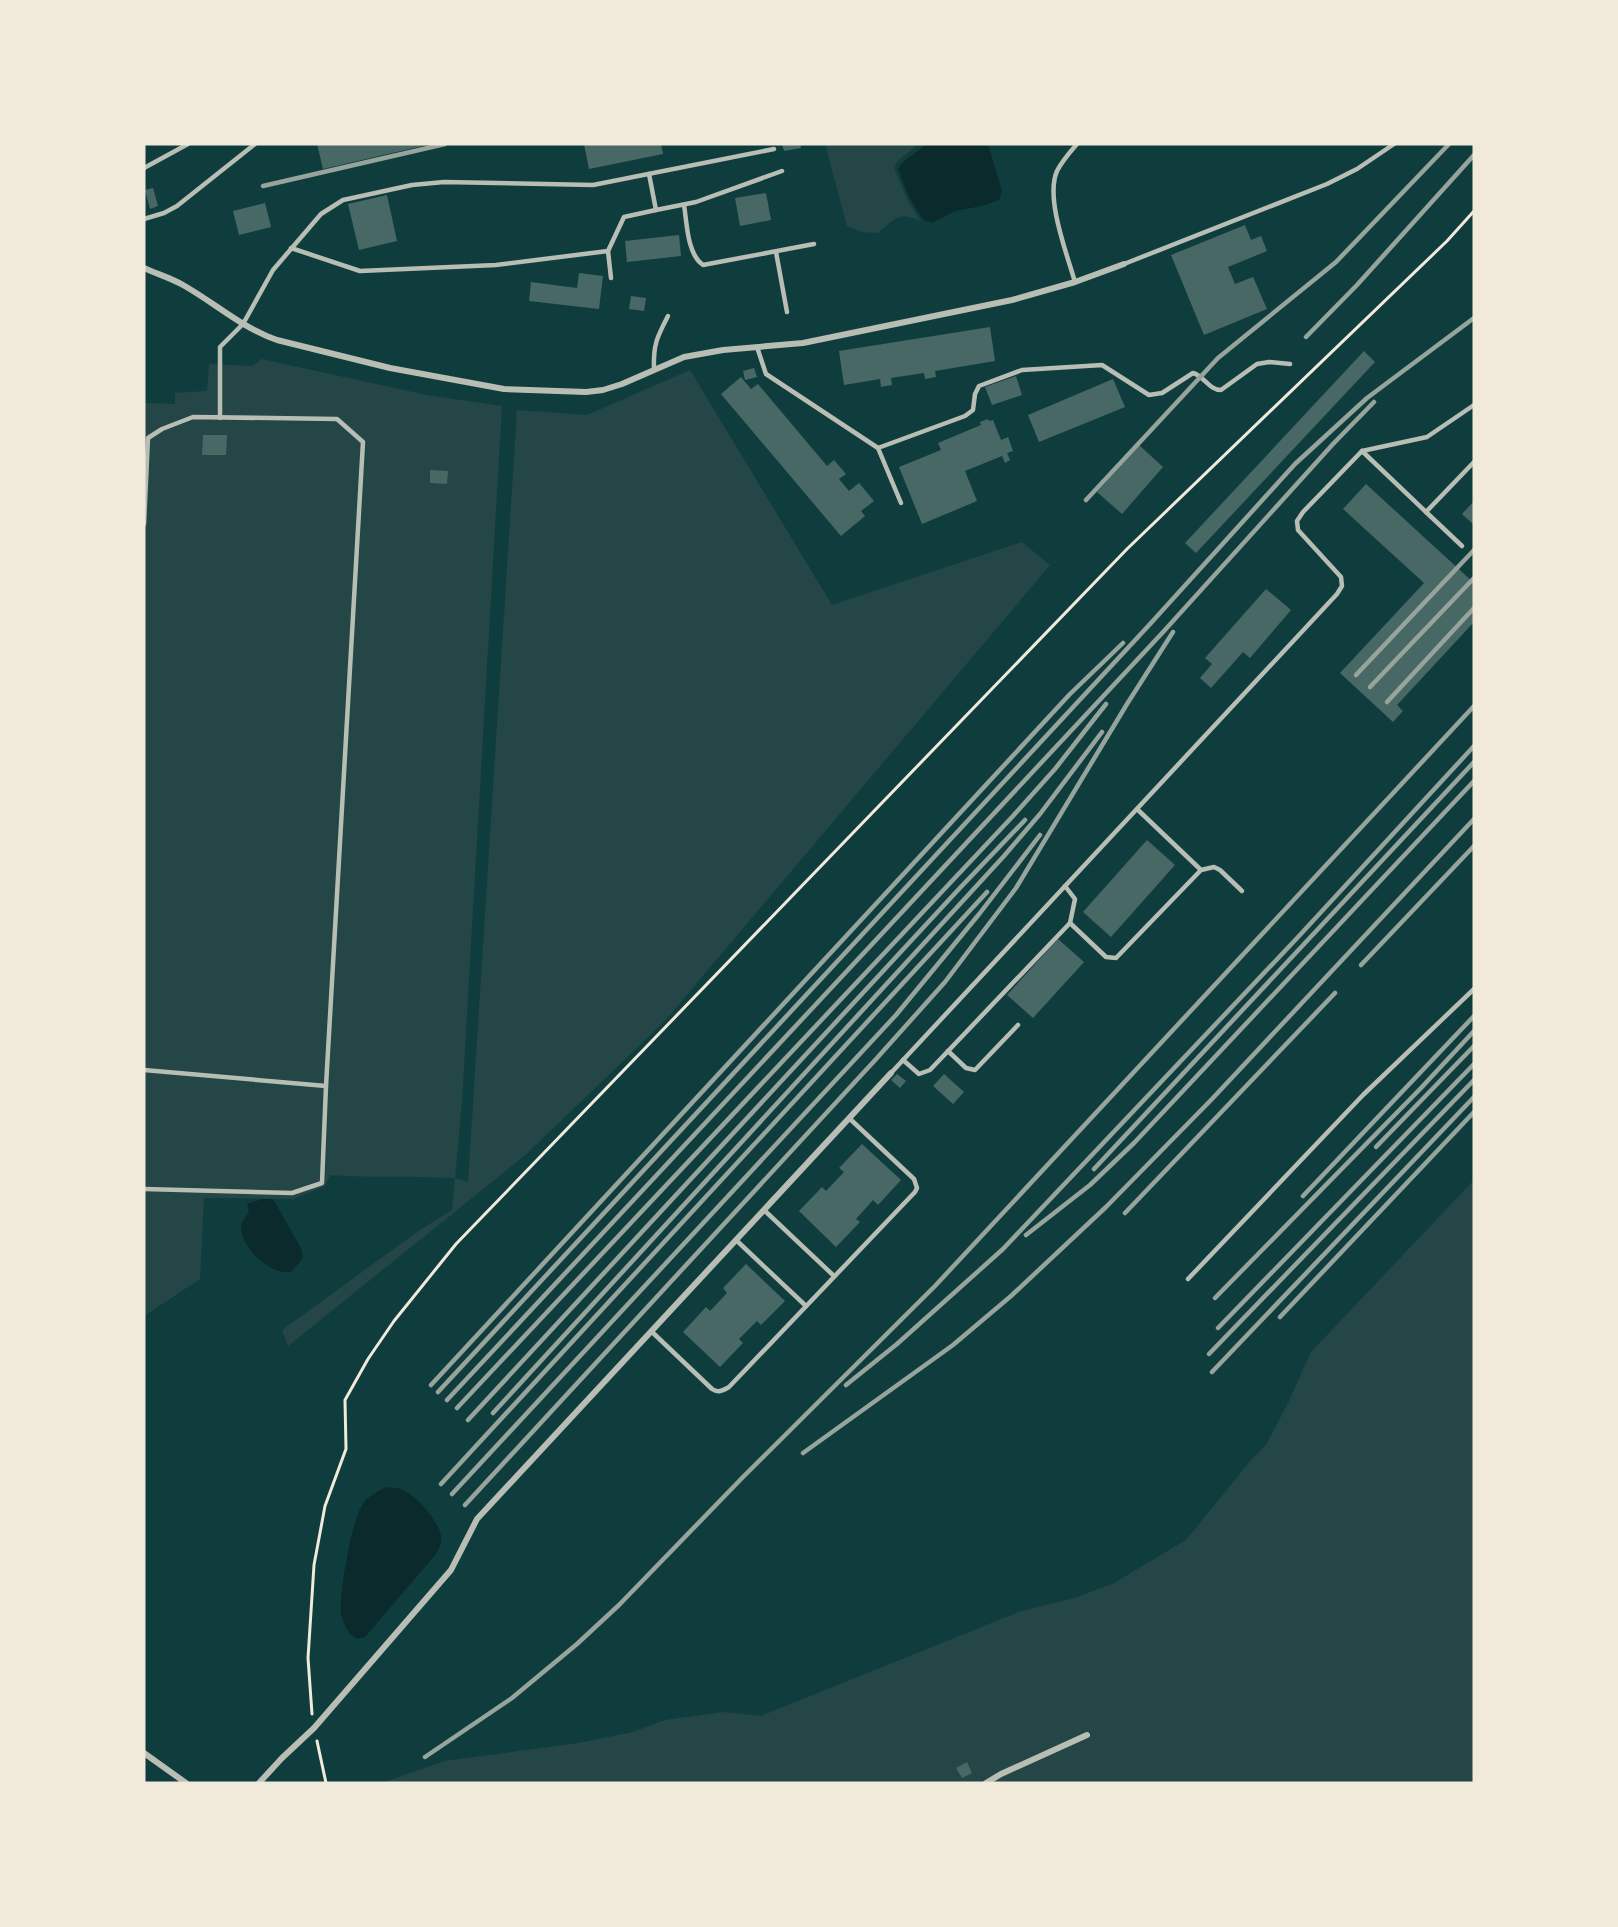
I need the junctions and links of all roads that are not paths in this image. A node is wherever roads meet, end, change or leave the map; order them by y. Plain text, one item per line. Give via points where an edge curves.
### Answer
1 (188, 144) edge
2 (255, 144) edge
3 (1077, 144) edge
4 (1394, 144) edge
5 (774, 149) dead end
6 (144, 168) edge
7 (782, 171) dead end
8 (649, 174) junction
9 (684, 205) junction
10 (656, 210) junction
11 (144, 219) edge
12 (814, 244) dead end
13 (291, 248) junction
14 (608, 251) junction
15 (776, 252) junction
16 (1124, 264) joint
17 (144, 268) edge
18 (611, 278) dead end
19 (1075, 282) junction
20 (788, 312) dead end
21 (668, 316) dead end
22 (243, 324) junction
23 (757, 347) junction
24 (1290, 364) dead end
25 (654, 369) junction
26 (1474, 405) edge
27 (220, 418) junction
28 (878, 448) junction
29 (1362, 451) junction
30 (1474, 462) edge
31 (900, 502) dead end
32 (1426, 512) junction
33 (144, 524) edge
34 (1462, 546) dead end
35 (1137, 809) junction
36 (1202, 870) junction
37 (1065, 886) junction
38 (1242, 891) dead end
39 (1070, 923) junction
40 (1474, 989) edge
41 (1018, 1025) dead end
42 (948, 1051) junction
43 (903, 1060) junction
44 (144, 1070) edge
45 (891, 1073) joint
46 (326, 1086) junction
47 (849, 1118) junction
48 (144, 1189) edge
49 (764, 1210) junction
50 (736, 1240) junction
51 (834, 1276) junction
52 (1188, 1279) dead end
53 (806, 1306) junction
54 (651, 1331) junction
55 (1087, 1735) dead end
56 (144, 1753) edge
57 (186, 1783) edge
58 (259, 1783) edge
59 (986, 1783) edge

1 - 6 lane
2 - 11 lane via 177,206
3 - 19 lane via 1057,172 1054,186 1058,220
4 - 16 lane via 1317,189
5 - 8 lane
7 - 9 lane
8 - 10 lane
8 - 13 lane via 593,185 412,185 343,200 321,214
9 - 10 lane
9 - 15 lane via 693,252 703,265
10 - 14 lane via 624,217
12 - 15 lane
13 - 14 lane via 360,271 496,265
13 - 22 lane via 273,270
14 - 18 lane
15 - 20 lane
16 - 19 street
17 - 22 street via 181,284
19 - 23 street via 1012,300 803,343
21 - 25 lane via 656,338
22 - 25 street via 277,340 390,368 504,389 566,393 603,390
22 - 27 lane via 220,347
23 - 25 street via 704,352
23 - 28 lane via 766,374
24 - 28 lane via 1257,364 1221,390 1193,373 1162,393 1149,395 1102,365 1022,370 979,386 973,410 965,416
26 - 29 lane via 1426,437
27 - 33 lane via 193,417 148,438
27 - 46 lane via 337,419 363,442
28 - 31 lane
29 - 32 lane
29 - 35 lane via 1297,521 1304,538 1341,577 1342,586 1337,594
30 - 32 lane
32 - 34 lane
35 - 36 lane
35 - 37 lane
36 - 38 lane via 1220,870
36 - 39 lane via 1116,958 1106,957
37 - 39 lane via 1075,899
37 - 43 lane
39 - 42 lane
40 - 52 lane via 1363,1095
41 - 42 lane via 975,1070 966,1068
42 - 43 lane via 924,1073 919,1074
43 - 45 lane
44 - 46 lane
45 - 47 street
46 - 48 lane via 322,1183 292,1193
47 - 49 street
47 - 51 lane via 914,1179 917,1188
49 - 50 street
49 - 51 lane
50 - 53 lane
50 - 54 street
51 - 53 lane
53 - 54 lane via 729,1387 716,1392
54 - 58 street via 477,1519 451,1570 314,1728
55 - 59 street
56 - 57 street

